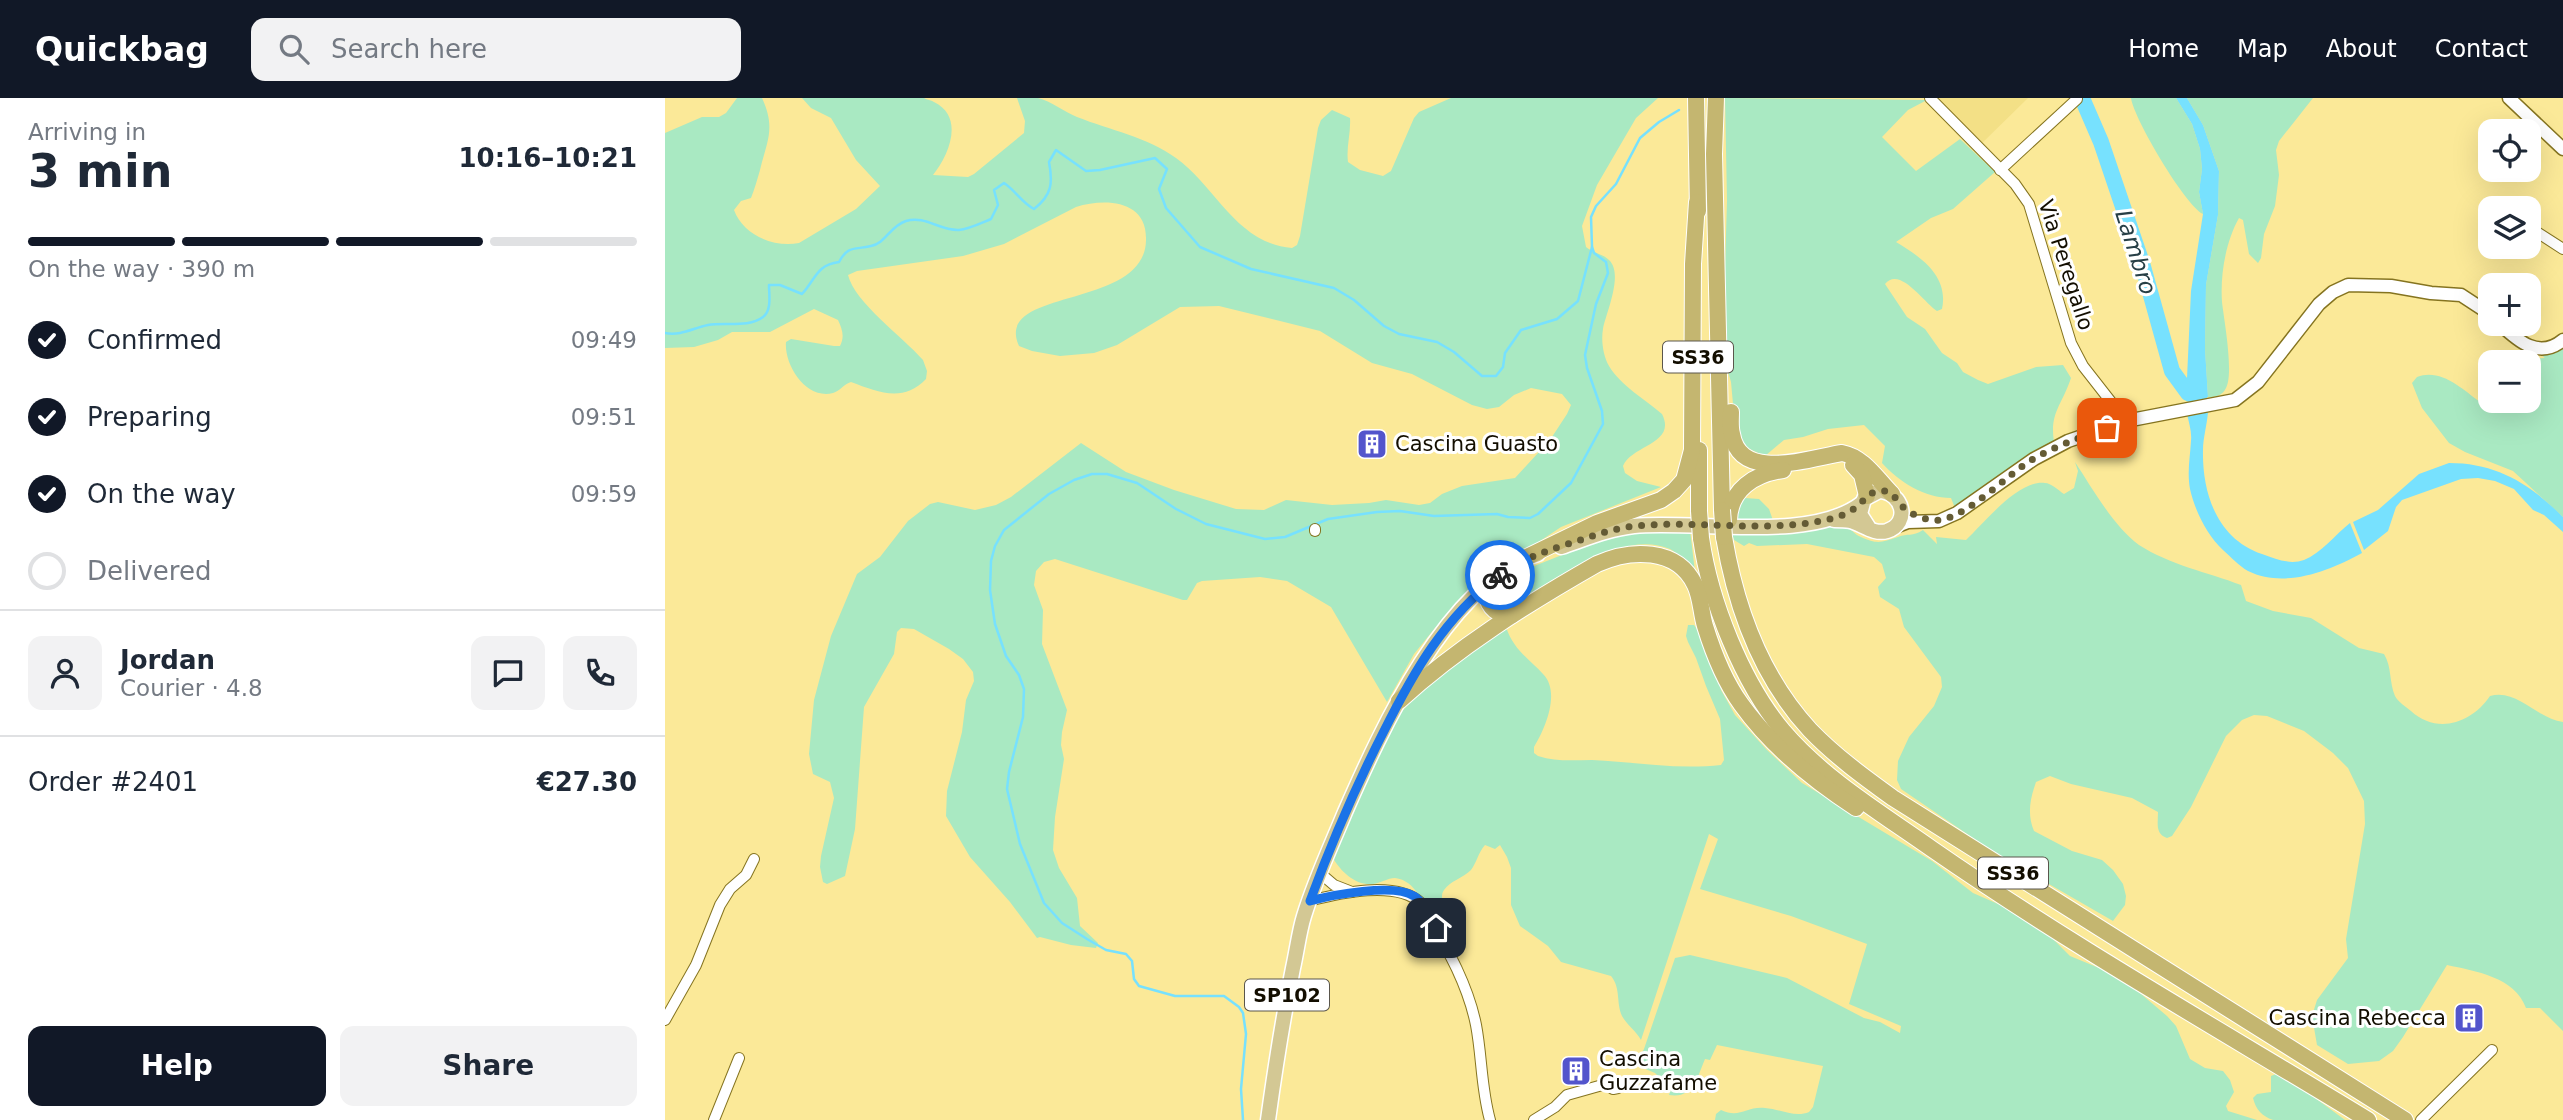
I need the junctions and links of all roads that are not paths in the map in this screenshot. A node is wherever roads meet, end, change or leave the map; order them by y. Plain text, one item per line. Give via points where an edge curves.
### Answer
1 (1696, 98) edge
2 (1716, 98) edge
3 (1930, 98) edge
4 (2509, 98) edge
5 (2077, 99) edge
6 (2563, 149) edge
7 (2000, 170) junction
8 (1697, 202) junction
9 (2541, 235) edge
10 (2563, 249) edge
11 (1717, 271) junction
12 (2478, 305) edge
13 (2513, 336) edge
14 (2563, 340) edge
15 (2126, 421) junction
16 (1896, 499) junction
17 (1864, 500) junction
18 (1726, 515) junction
19 (1826, 520) junction
20 (1938, 521) junction
21 (1895, 527) junction
22 (1869, 528) junction
23 (1527, 557) junction
24 (1490, 583) junction
25 (1512, 615) junction
26 (1399, 701) junction
27 (754, 859) dead end
28 (1320, 873) junction
29 (1981, 883) junction
30 (1352, 892) junction
31 (1310, 901) junction
32 (666, 1017) edge
33 (2492, 1050) dead end
34 (739, 1058) dead end
35 (1618, 1088) dead end
36 (714, 1120) edge
37 (1268, 1120) edge
38 (1490, 1120) edge
39 (1534, 1120) edge
40 (2368, 1120) edge
41 (2405, 1120) edge
42 (2421, 1120) edge

1 - 8 highway, SS36
2 - 11 highway, SS36
3 - 7 street, Via Peregallo
4 - 6 street
5 - 7 street
7 - 15 street, Via Peregallo via 2029,204 2071,343
8 - 23 highway via 1692,450 1684,480 1661,500 1597,523
8 - 29 highway, SS36, bridge via 1699,511 1706,569 1720,616 1767,709 1800,749 1853,793
9 - 10 street
11 - 16 highway via 1732,434 1738,450 1753,462 1770,465 1849,454
11 - 18 highway, SS36
12 - 15 street via 2461,295 2348,285 2319,304 2258,382 2235,400
13 - 14 street via 2534,349 2552,348
15 - 20 street via 2034,459 1976,501
16 - 17 main road via 1879,491
16 - 20 street via 1923,518
16 - 21 main road via 1901,516
17 - 18 highway via 1862,475 1853,464 1836,461 1770,472 1752,480
17 - 19 main road, SP102 via 1847,513
17 - 22 main road via 1860,514
18 - 41 highway, SS36, bridge via 1739,608 1759,655 1800,719 1848,764 1893,798
19 - 22 main road, SP102
19 - 23 main road, SP102 via 1734,527 1631,527
20 - 21 street
21 - 22 main road via 1879,532
23 - 24 main road, SP102
24 - 25 highway via 1486,593 1490,605 1498,613
24 - 26 main road, SP102 via 1436,640
25 - 26 highway via 1443,663
25 - 29 highway via 1609,559 1660,554 1673,560 1696,586 1722,669 1740,703 1765,733 1836,795
26 - 28 main road, SP102 via 1360,777
27 - 32 street via 720,905 697,965
28 - 30 street
28 - 31 main road, SP102
29 - 40 highway, SS36
30 - 31 street
30 - 38 street via 1396,891 1421,903 1464,982
31 - 37 main road, SP102 via 1283,1017
33 - 42 street
34 - 36 street
35 - 39 street via 1605,1084 1573,1093

